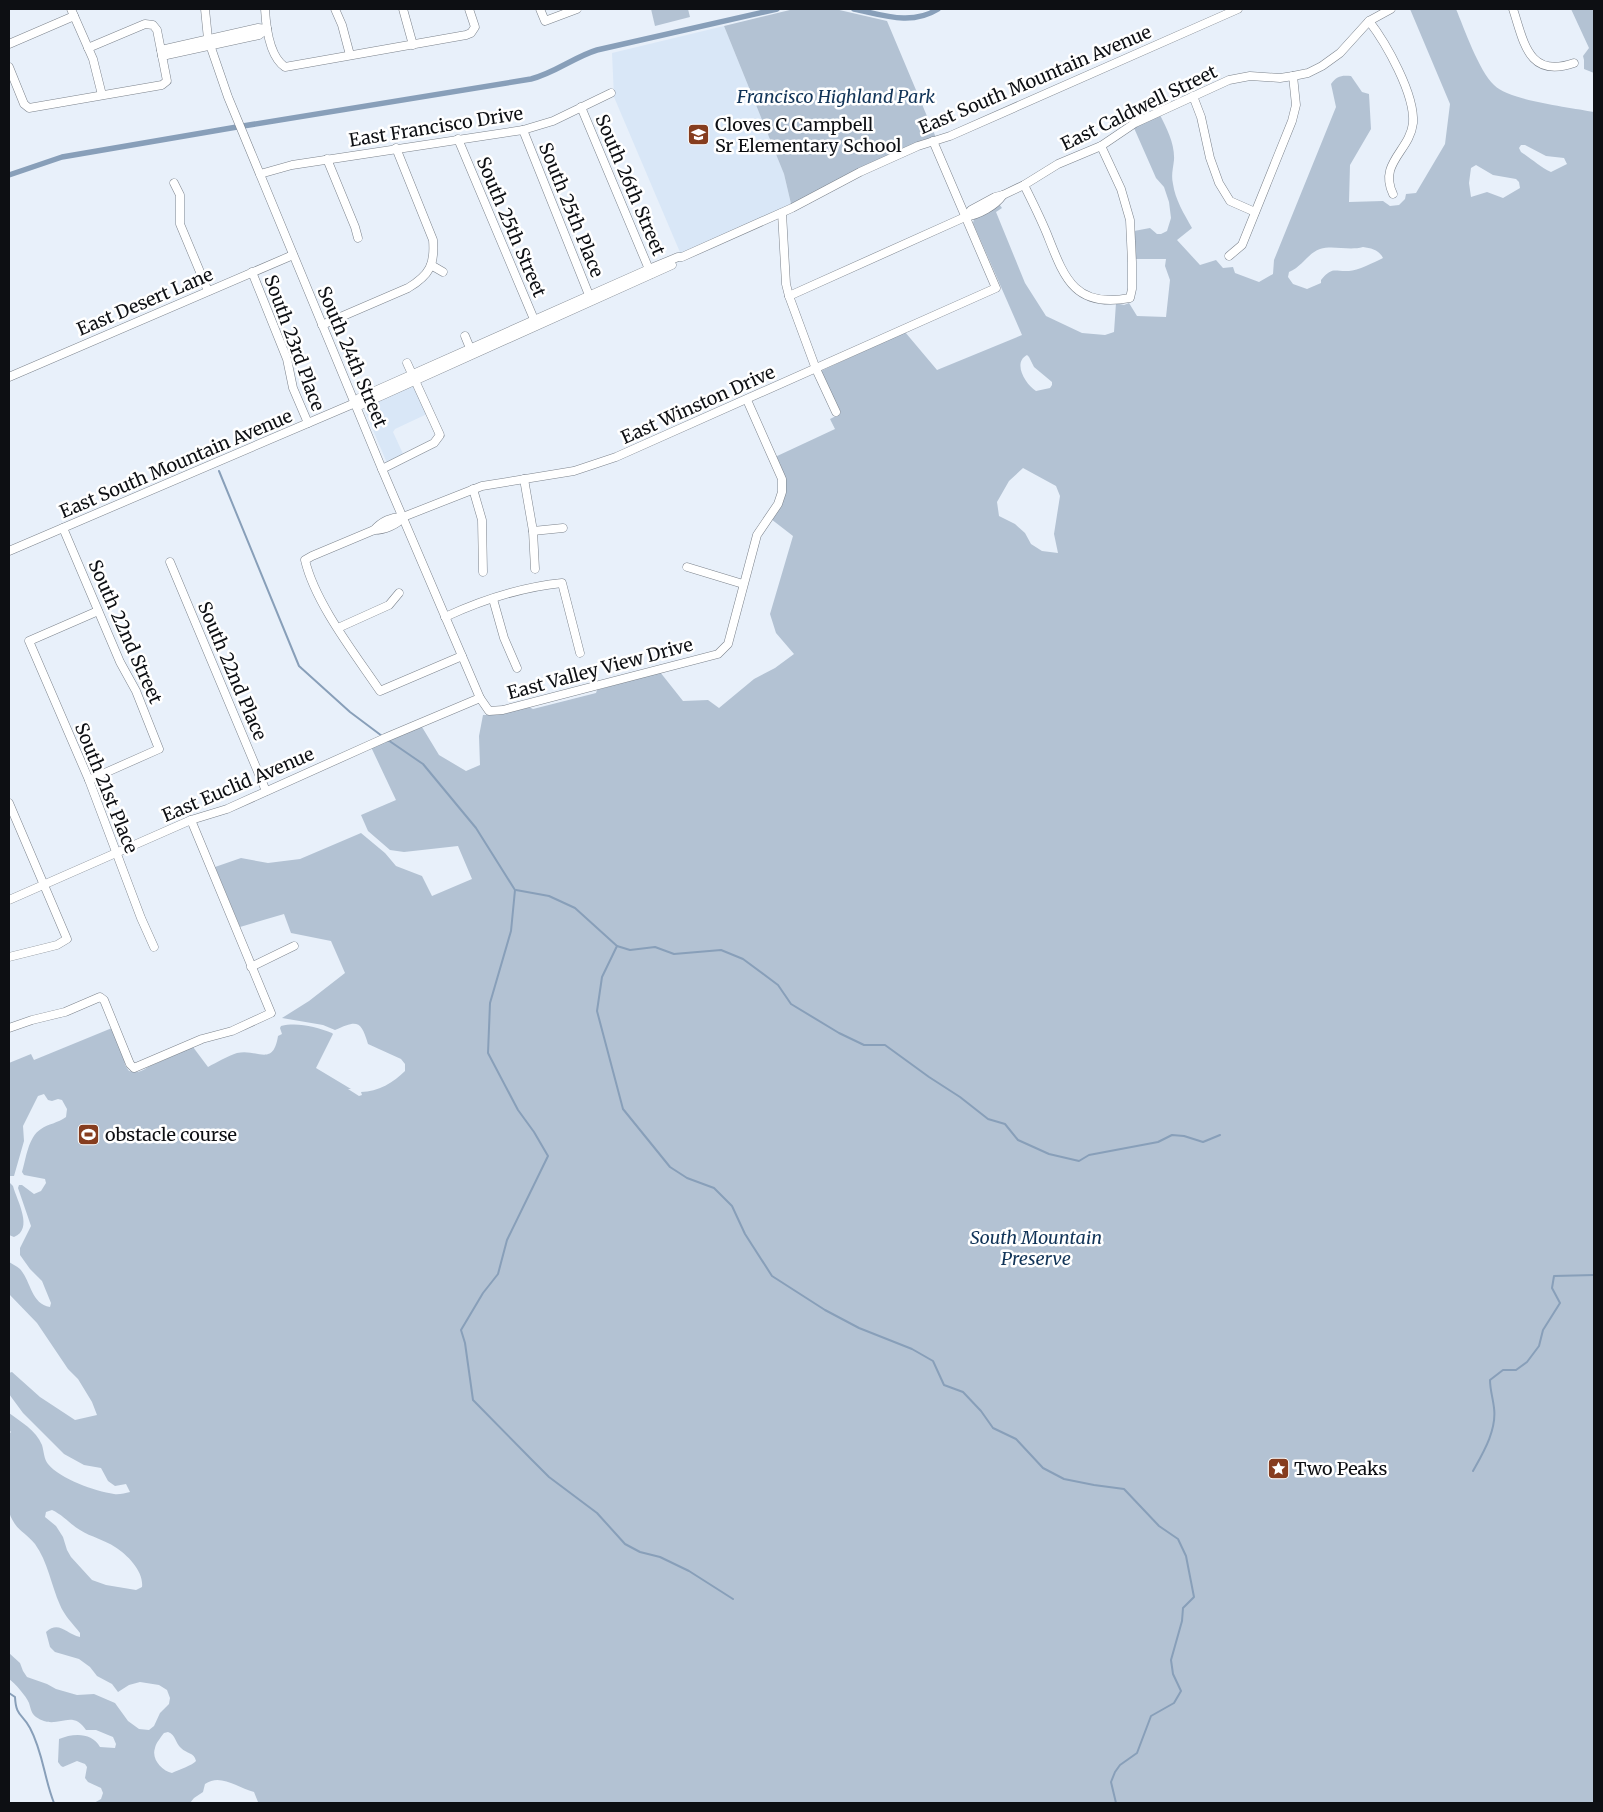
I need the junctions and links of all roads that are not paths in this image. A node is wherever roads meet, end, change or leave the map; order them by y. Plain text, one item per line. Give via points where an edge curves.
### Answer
1 (205, 9) edge
2 (265, 9) edge
3 (335, 9) edge
4 (403, 9) edge
5 (469, 9) edge
6 (540, 9) edge
7 (577, 9) edge
8 (1238, 9) edge
9 (1391, 9) edge
10 (1513, 9) edge
11 (73, 12) edge
12 (1369, 21) junction
13 (267, 30) junction
14 (208, 42) junction
15 (9, 44) edge
16 (413, 45) junction
17 (88, 48) junction
18 (161, 53) junction
19 (350, 55) junction
20 (1574, 63) dead end
21 (9, 67) edge
22 (1292, 76) junction
23 (611, 93) dead end
24 (102, 95) junction
25 (1193, 96) junction
26 (581, 107) junction
27 (523, 130) junction
28 (458, 139) junction
29 (934, 141) junction
30 (1101, 146) junction
31 (396, 148) junction
32 (327, 159) junction
33 (260, 174) junction
34 (174, 183) dead end
35 (1024, 185) junction
36 (1393, 194) dead end
37 (1255, 212) junction
38 (782, 213) junction
39 (965, 217) junction
40 (358, 238) dead end
41 (294, 255) junction
42 (1229, 256) dead end
43 (432, 266) junction
44 (252, 272) junction
45 (443, 272) dead end
46 (650, 272) junction
47 (208, 291) junction
48 (789, 296) junction
49 (590, 298) junction
50 (535, 323) junction
51 (322, 325) junction
52 (465, 336) dead end
53 (472, 352) junction
54 (407, 363) dead end
55 (816, 369) junction
56 (9, 377) edge
57 (415, 377) junction
58 (747, 400) junction
59 (355, 403) junction
60 (836, 412) dead end
61 (308, 423) junction
62 (382, 469) junction
63 (524, 479) junction
64 (472, 489) junction
65 (403, 517) junction
66 (63, 528) junction
67 (563, 528) dead end
68 (534, 531) junction
69 (9, 551) edge
70 (170, 562) dead end
71 (687, 567) dead end
72 (535, 569) dead end
73 (483, 572) dead end
74 (742, 584) junction
75 (399, 593) dead end
76 (493, 599) junction
77 (98, 611) junction
78 (445, 617) junction
79 (338, 628) junction
80 (580, 654) dead end
81 (462, 656) junction
82 (517, 668) dead end
83 (480, 698) junction
84 (490, 711) joint
85 (89, 780) junction
86 (266, 791) junction
87 (9, 803) edge
88 (191, 820) junction
89 (116, 853) junction
90 (44, 885) junction
91 (9, 900) edge
92 (294, 946) dead end
93 (154, 947) dead end
94 (9, 957) edge
95 (251, 966) junction
96 (9, 1028) edge

1 - 14 street, South 24th Street
2 - 13 street
3 - 19 street
4 - 16 street
5 - 16 street via 474,30 466,35
6 - 7 street via 546,21
8 - 29 street, East South Mountain Avenue
9 - 12 street, East Caldwell Street
10 - 20 street via 1531,57 1552,68
11 - 15 street
11 - 17 street
12 - 22 street, East Caldwell Street via 1331,61 1308,73
12 - 36 street via 1386,45 1412,109 1413,124 1388,175
13 - 14 street via 258,28
13 - 19 street via 274,52 285,67
14 - 18 street
14 - 33 street, South 24th Street
16 - 19 street
17 - 18 street via 145,24 153,25 157,30
17 - 24 street
18 - 24 street via 167,81 162,85
21 - 24 street via 24,104 30,108
22 - 25 street, East Caldwell Street via 1243,77
22 - 37 street via 1296,106 1292,121
23 - 26 street, East Francisco Drive
25 - 30 street, East Caldwell Street via 1135,123
25 - 37 street via 1219,183 1230,201
26 - 27 street, East Francisco Drive via 554,121
26 - 46 street, South 26th Street
27 - 28 street, East Francisco Drive
27 - 49 street, South 25th Place
28 - 31 street, East Francisco Drive
28 - 50 street, South 25th Street
29 - 38 street, East South Mountain Avenue via 846,179
29 - 39 street
30 - 35 street, East Caldwell Street via 1058,164
30 - 35 street via 1121,189 1130,220 1130,298 1100,299 1073,287 1065,277
31 - 32 street, East Francisco Drive
31 - 43 street via 432,240
32 - 33 street, East Francisco Drive via 283,166
32 - 40 street
33 - 41 street, South 24th Street
34 - 47 street via 180,195 180,224
35 - 39 street, East Caldwell Street via 1003,195 998,202 971,210
37 - 42 street via 1242,245
38 - 46 street, East South Mountain Avenue
38 - 48 street
39 - 48 street, East Caldwell Street
39 - 55 street, East Winston Drive via 996,288
41 - 44 street, East Desert Lane
41 - 51 street, South 24th Street
43 - 45 street
43 - 51 street via 421,280 408,288
44 - 47 street, East Desert Lane
44 - 61 street, South 23rd Place via 287,359
46 - 49 street, East South Mountain Avenue
47 - 56 street, East Desert Lane
48 - 55 street
49 - 50 street, East South Mountain Avenue
50 - 53 street, East South Mountain Avenue
51 - 59 street, South 24th Street
52 - 53 street
53 - 57 street, East South Mountain Avenue
54 - 57 street
55 - 58 street, East Winston Drive
55 - 60 street
57 - 59 street, East South Mountain Avenue via 359,398
57 - 62 street via 440,435 434,443
58 - 63 street, East Winston Drive via 616,457 574,471
58 - 74 street via 782,479 782,492 778,504 757,535
59 - 61 street, East South Mountain Avenue
59 - 62 street, South 24th Street
61 - 66 street, East South Mountain Avenue
62 - 65 street, South 24th Street
63 - 64 street, East Winston Drive
63 - 68 street
64 - 65 street, East Winston Drive
64 - 73 street via 482,520
65 - 78 street, South 24th Street
65 - 79 street, East Winston Drive via 399,522 305,560 321,599
66 - 69 street, East South Mountain Avenue
66 - 77 street, South 22nd Street
67 - 68 street
68 - 72 street
70 - 86 street, South 22nd Place
71 - 74 street
74 - 84 street, East Valley View Drive via 728,644 718,654
75 - 79 street via 389,605
76 - 78 street
76 - 80 street via 536,586 562,583
76 - 82 street
77 - 85 street, South 21st Place via 29,641
77 - 85 street, South 22nd Street via 159,749
78 - 81 street, South 24th Street
79 - 81 street via 380,691
81 - 83 street, South 24th Street
83 - 84 street, South 24th Street
83 - 86 street, East Euclid Avenue
85 - 89 street, South 21st Place
86 - 88 street, East Euclid Avenue via 217,813
87 - 90 street
88 - 89 street, East Euclid Avenue
88 - 95 street
89 - 90 street, East Euclid Avenue
89 - 93 street, South 21st Place
90 - 91 street, East Euclid Avenue
90 - 94 street via 67,939 57,945
92 - 95 street
95 - 96 street via 271,1013 134,1068 100,997 65,1012

